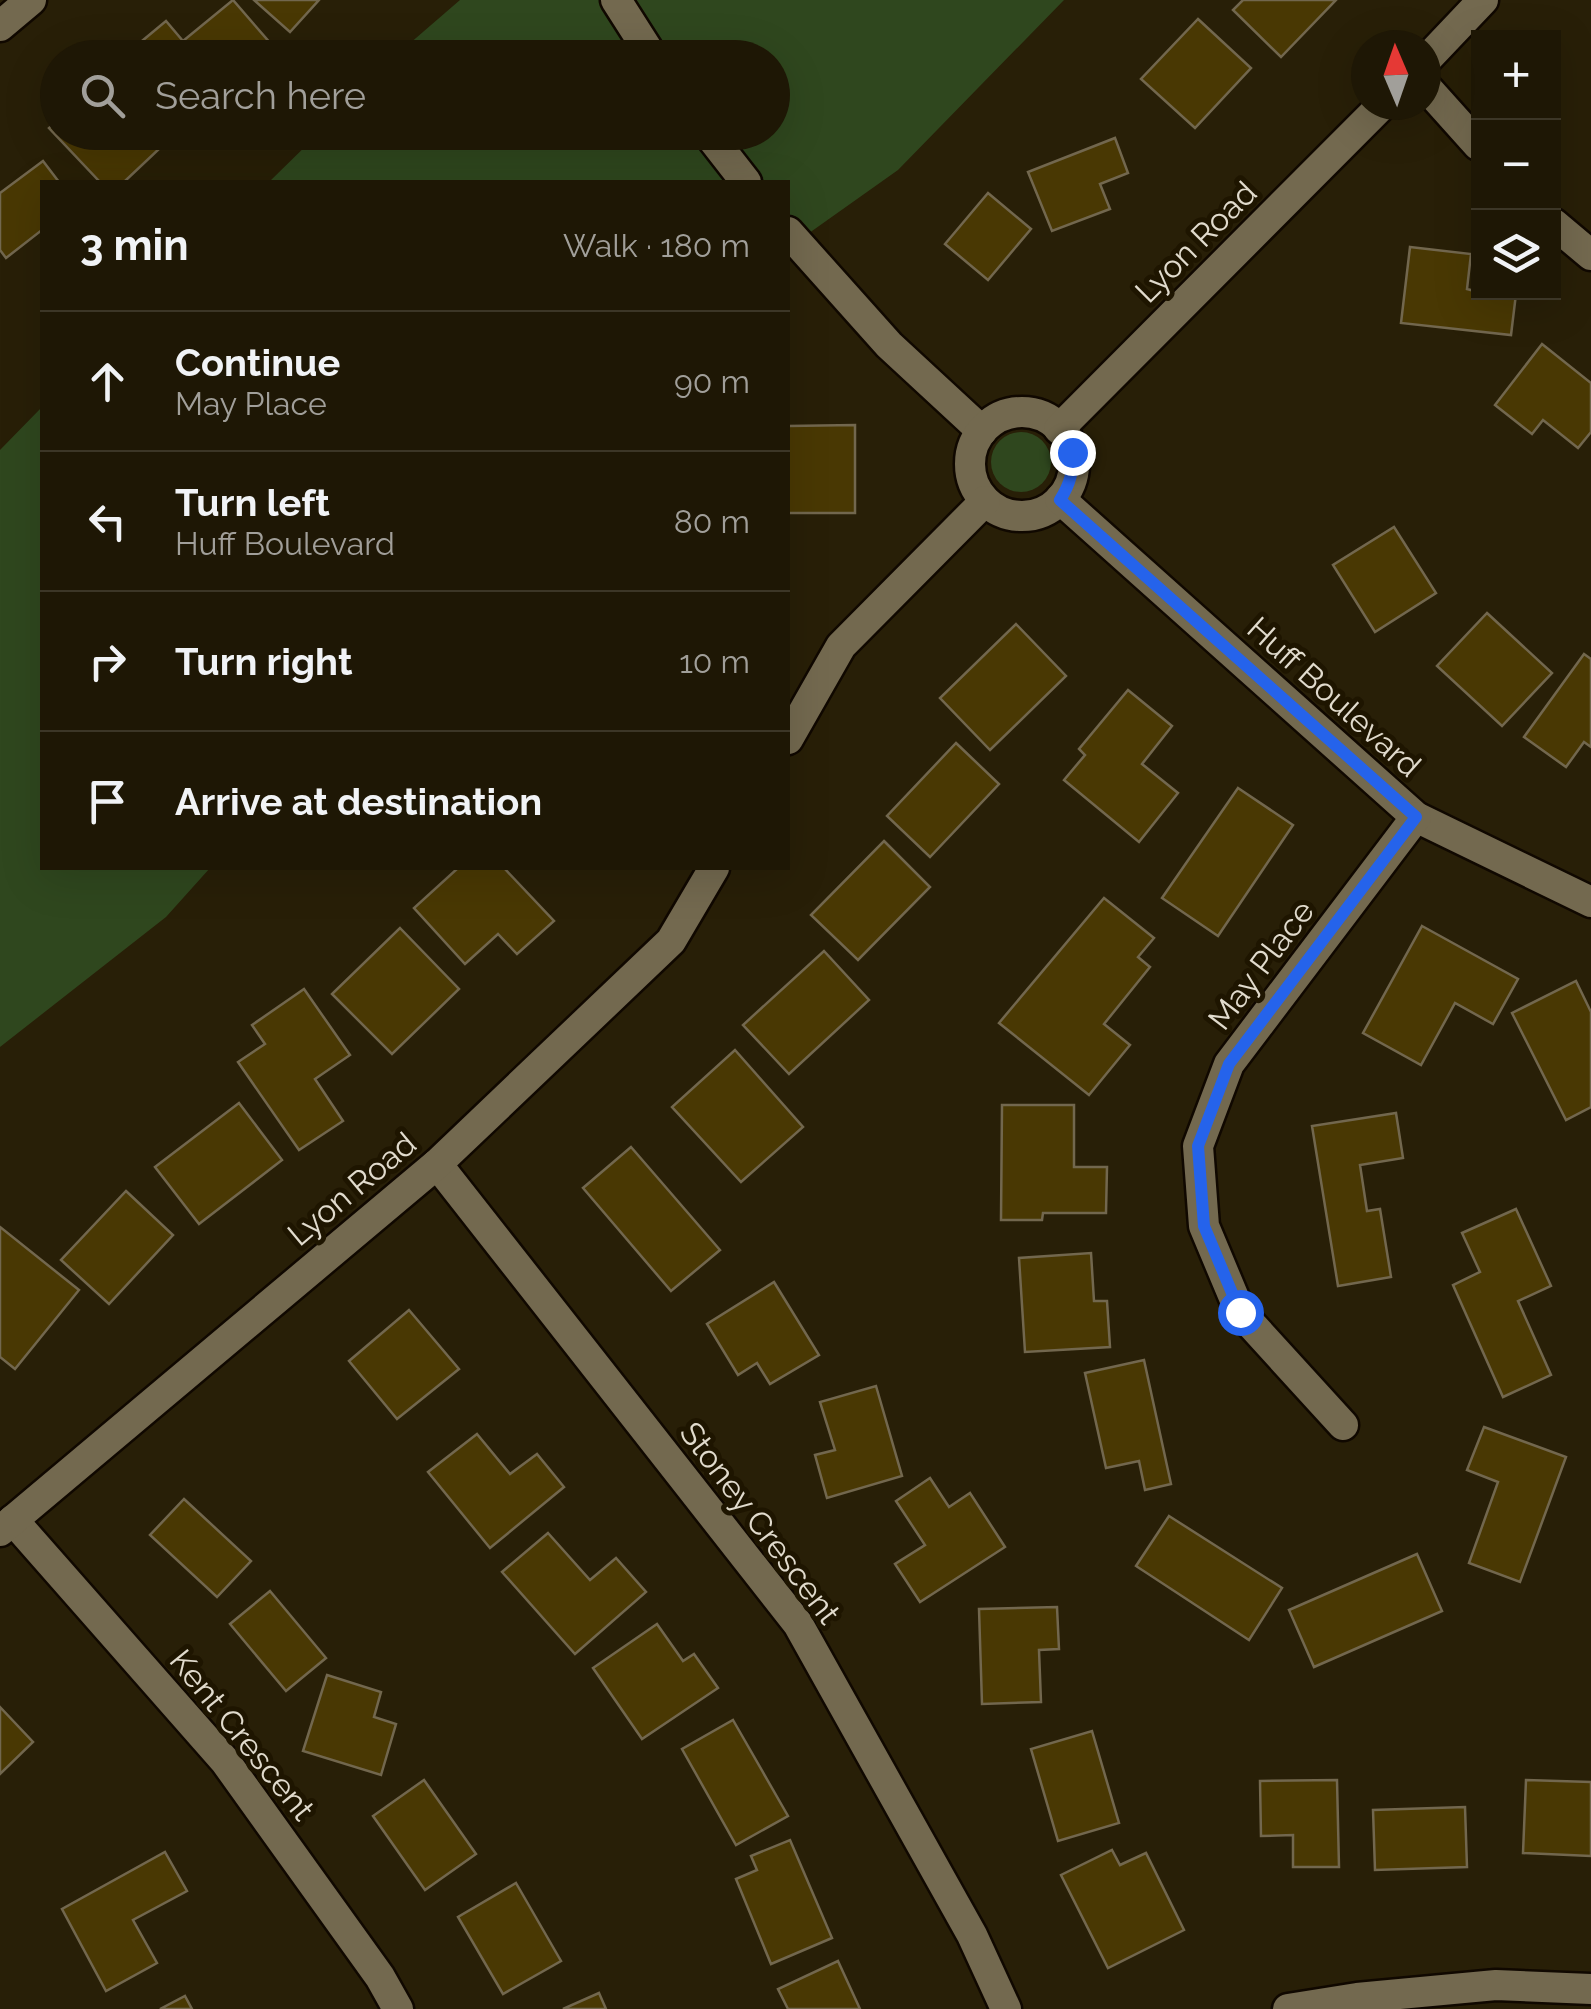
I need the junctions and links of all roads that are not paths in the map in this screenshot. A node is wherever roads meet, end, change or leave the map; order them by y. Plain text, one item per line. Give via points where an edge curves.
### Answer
1 (31, 0) edge
2 (616, 0) edge
3 (1483, 0) edge
4 (0, 26) edge
5 (642, 40) edge
6 (1441, 44) edge
7 (1441, 104) edge
8 (1367, 120) edge
9 (1471, 137) edge
10 (720, 150) edge
11 (744, 180) edge
12 (1561, 230) edge
13 (790, 234) edge
14 (1591, 255) edge
15 (1059, 429) junction
16 (982, 431) junction
17 (1060, 500) junction
18 (985, 501) junction
19 (790, 735) edge
20 (1416, 817) junction
21 (713, 870) edge
22 (1591, 902) edge
23 (438, 1164) junction
24 (1343, 1426) dead end
25 (7, 1525) edge
26 (1591, 1989) edge
27 (398, 2009) edge
28 (1006, 2009) edge
29 (1288, 2009) edge

1 - 4 street
2 - 5 street
3 - 6 street
7 - 9 street
8 - 15 street, Lyon Road
10 - 11 street
12 - 14 street
13 - 16 street via 889,344
15 - 16 street via 1022,412 1005,414
15 - 17 street via 1074,469
16 - 18 street via 970,452 970,470
17 - 18 street via 1031,516 1014,516
17 - 20 street, Huff Boulevard
18 - 19 street via 841,646
20 - 22 street, Huff Boulevard
20 - 24 street, May Place via 1229,1064 1198,1146 1204,1226 1240,1312
21 - 23 street, Lyon Road via 671,941
23 - 25 street, Lyon Road
23 - 28 street, Stoney Crescent via 798,1624 972,1935
25 - 27 street, Kent Crescent via 225,1761
26 - 29 street via 1496,1986

